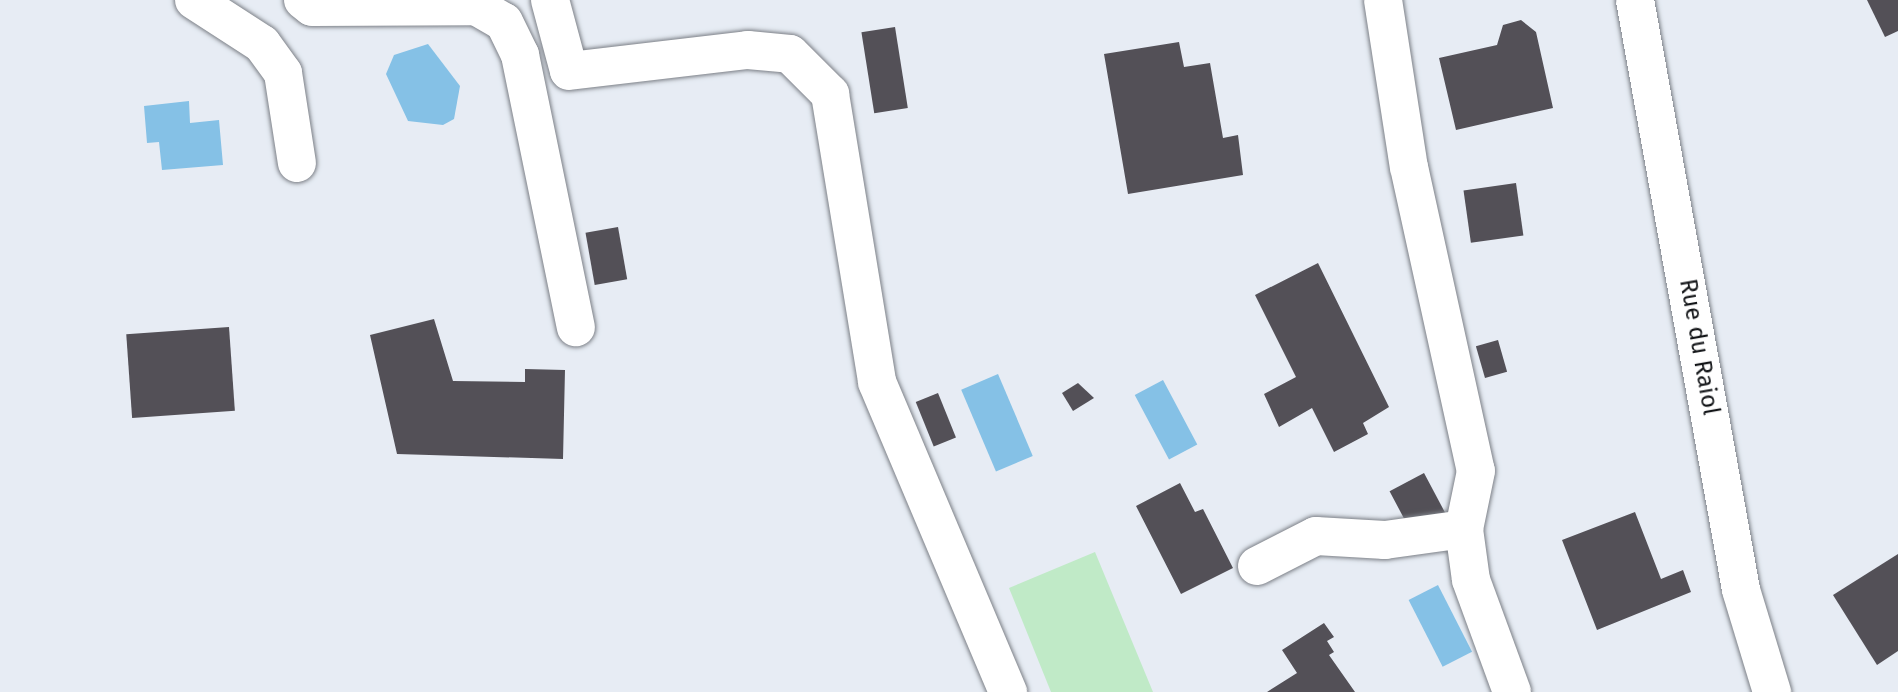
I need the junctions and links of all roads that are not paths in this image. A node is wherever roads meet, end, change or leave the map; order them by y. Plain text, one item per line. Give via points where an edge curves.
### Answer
1 (194, 0) edge
2 (303, 0) edge
3 (550, 0) edge
4 (1383, 0) edge
5 (1634, 0) edge
6 (297, 163) dead end
7 (576, 327) dead end
8 (1464, 529) junction
9 (1257, 566) dead end
10 (1008, 692) edge
11 (1512, 692) edge
12 (1772, 692) edge

1 - 6 street via 262,44 283,74
2 - 7 street via 312,6 476,6 504,22 520,55
3 - 10 street via 569,71 748,50 790,54 830,94 877,382
4 - 8 street via 1409,167 1476,471
5 - 12 street, Rue du Raiol via 1741,590
8 - 9 street via 1385,540 1316,536
8 - 11 street via 1485,631

